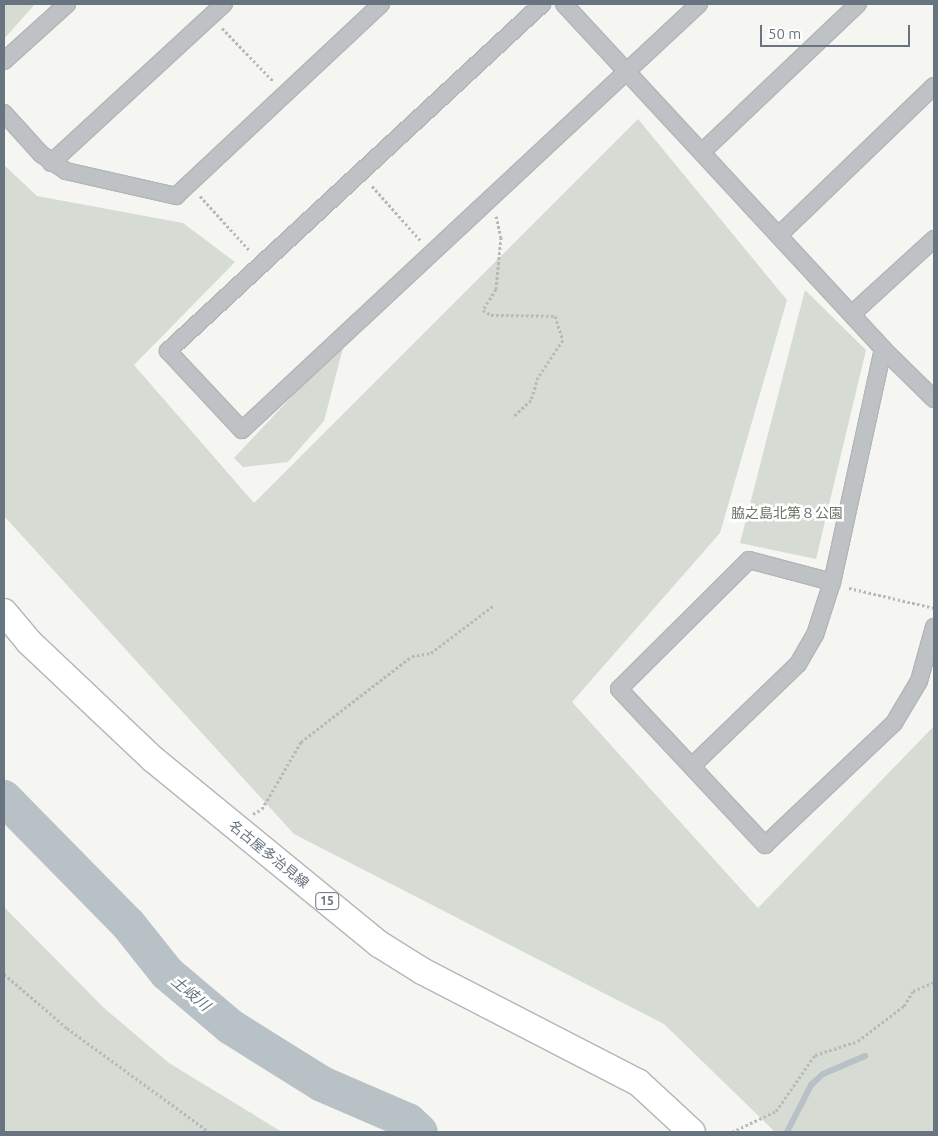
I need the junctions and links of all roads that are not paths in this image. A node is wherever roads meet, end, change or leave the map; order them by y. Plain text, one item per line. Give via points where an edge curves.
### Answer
1 (67, 4) edge
2 (224, 4) edge
3 (381, 4) edge
4 (542, 4) edge
5 (564, 4) edge
6 (699, 4) edge
7 (858, 4) edge
8 (4, 61) edge
9 (626, 72) junction
10 (934, 86) edge
11 (4, 113) edge
12 (702, 152) junction
13 (51, 163) junction
14 (779, 235) junction
15 (934, 239) edge
16 (853, 313) junction
17 (883, 349) junction
18 (934, 399) edge
19 (832, 582) junction
20 (4, 612) edge
21 (934, 627) edge
22 (693, 765) junction
23 (692, 1132) edge

1 - 8 street
2 - 13 street
3 - 13 street via 176,196
4 - 9 street via 168,351 242,430
5 - 9 street
6 - 9 street
7 - 12 street
9 - 12 street
10 - 14 street
11 - 13 street
12 - 14 street
14 - 16 street
15 - 16 street
16 - 17 street
17 - 18 street
17 - 19 street
19 - 22 street via 815,635 798,664
19 - 22 street via 749,560 620,689
20 - 23 main road, 名古屋多治見線 / 15 via 93,705 379,944 438,980 639,1083
21 - 22 street via 919,681 894,723 765,845

